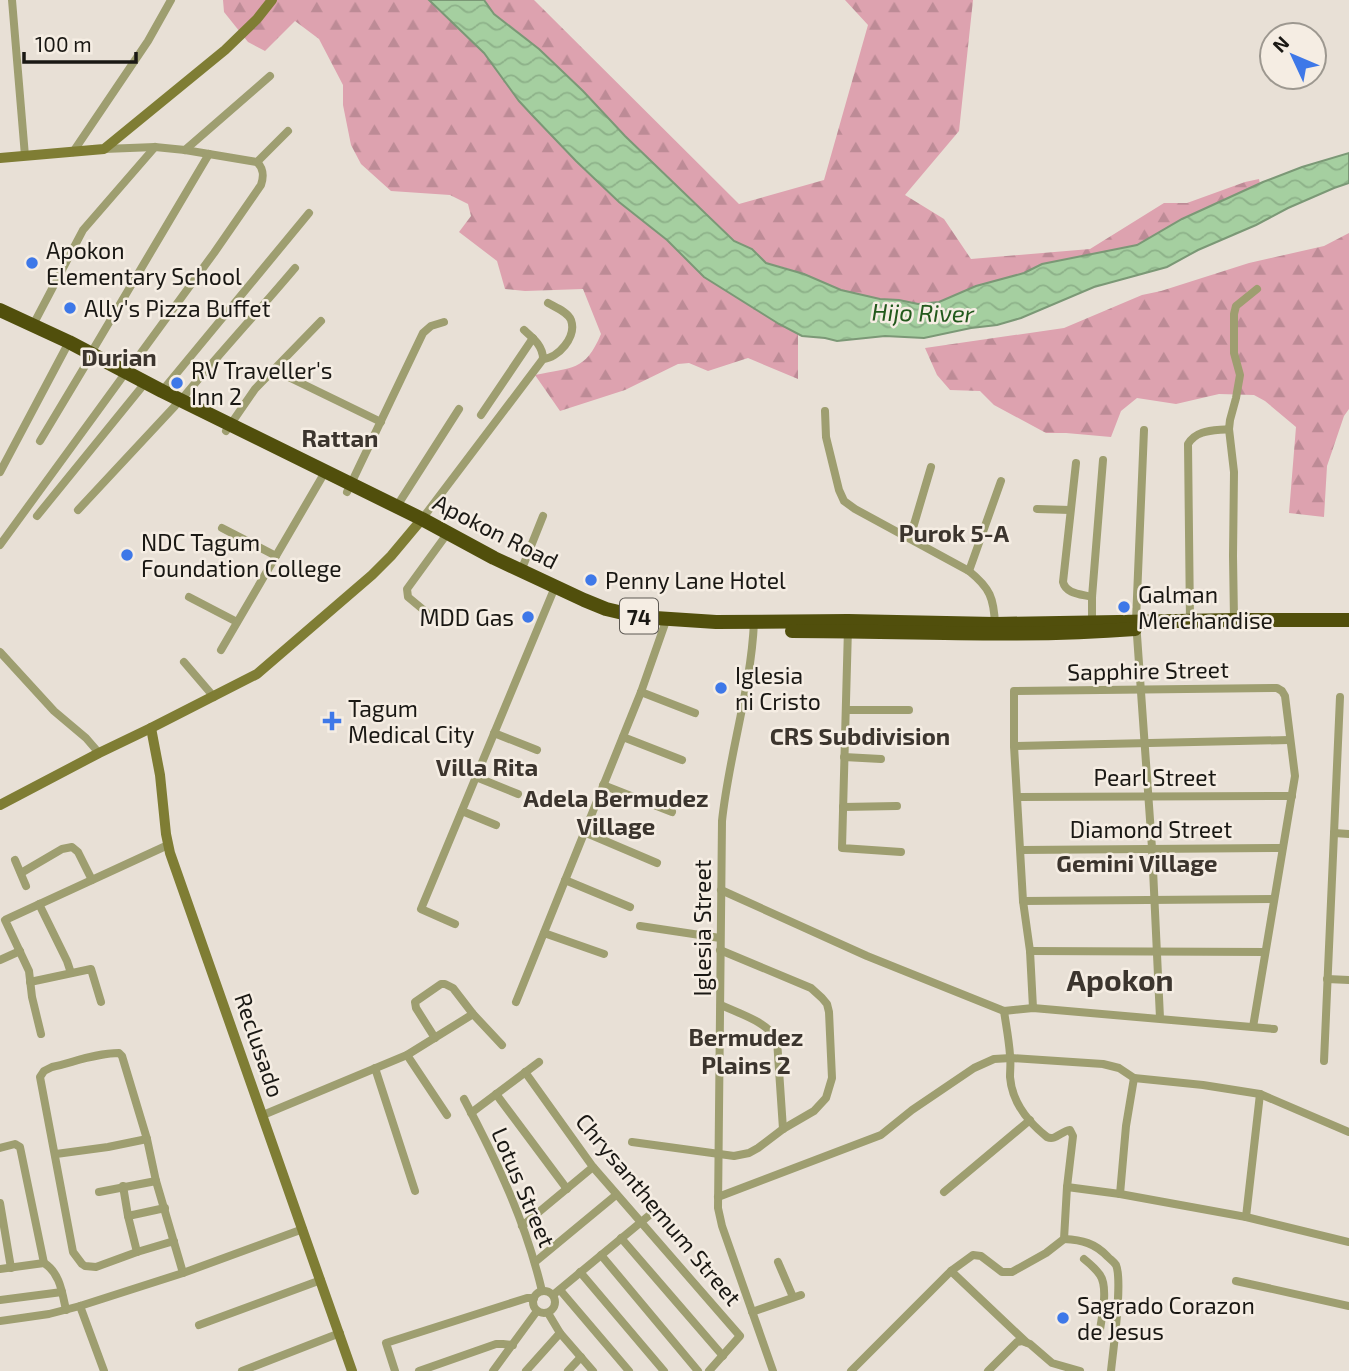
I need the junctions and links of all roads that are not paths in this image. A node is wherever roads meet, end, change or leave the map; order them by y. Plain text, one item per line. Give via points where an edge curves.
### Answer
1 (12, 0) edge
2 (171, 0) edge
3 (272, 0) edge
4 (270, 76) dead end
5 (288, 131) dead end
6 (155, 147) junction
7 (104, 149) junction
8 (185, 150) junction
9 (74, 152) junction
10 (209, 154) junction
11 (25, 156) junction
12 (0, 158) edge
13 (257, 162) junction
14 (309, 213) dead end
15 (295, 268) dead end
16 (1257, 289) dead end
17 (548, 303) dead end
18 (0, 310) edge
19 (0, 319) edge
20 (321, 321) dead end
21 (444, 322) dead end
22 (33, 325) junction
23 (524, 330) dead end
24 (533, 338) junction
25 (67, 346) junction
26 (90, 357) junction
27 (543, 359) junction
28 (274, 370) junction
29 (124, 376) junction
30 (141, 388) junction
31 (162, 391) junction
32 (178, 403) junction
33 (459, 409) dead end
34 (825, 411) dead end
35 (481, 415) dead end
36 (381, 422) junction
37 (228, 428) junction
38 (1229, 429) junction
39 (1144, 430) dead end
40 (40, 441) dead end
41 (1103, 460) dead end
42 (1076, 463) dead end
43 (932, 467) dead end
44 (0, 472) edge
45 (323, 476) junction
46 (1001, 481) dead end
47 (349, 488) junction
48 (397, 506) junction
49 (1037, 509) dead end
50 (78, 510) dead end
51 (1070, 510) junction
52 (37, 516) dead end
53 (543, 516) dead end
54 (419, 523) junction
55 (222, 528) dead end
56 (445, 538) junction
57 (909, 538) junction
58 (0, 545) edge
59 (276, 556) junction
60 (521, 571) junction
61 (969, 571) junction
62 (553, 590) junction
63 (189, 597) dead end
64 (1092, 597) junction
65 (426, 612) dead end
66 (1234, 620) junction
67 (1190, 621) junction
68 (1349, 621) edge
69 (237, 622) junction
70 (666, 622) junction
71 (1136, 625) junction
72 (848, 626) junction
73 (754, 627) junction
74 (1092, 627) junction
75 (995, 629) junction
76 (1349, 630) edge
77 (221, 650) dead end
78 (0, 652) edge
79 (184, 662) dead end
80 (1141, 689) junction
81 (640, 692) junction
82 (214, 697) junction
83 (1340, 697) dead end
84 (846, 710) junction
85 (909, 710) dead end
86 (695, 713) dead end
87 (152, 728) junction
88 (494, 733) junction
89 (623, 737) junction
90 (1289, 740) junction
91 (1145, 744) junction
92 (1014, 746) junction
93 (537, 750) dead end
94 (99, 753) junction
95 (844, 757) junction
96 (881, 759) dead end
97 (682, 760) dead end
98 (476, 777) junction
99 (603, 785) junction
100 (518, 794) dead end
101 (1148, 796) junction
102 (1292, 796) junction
103 (1017, 797) junction
104 (0, 805) edge
105 (897, 806) dead end
106 (843, 807) junction
107 (462, 811) junction
108 (672, 813) dead end
109 (496, 825) dead end
110 (584, 832) junction
111 (1334, 833) junction
112 (1349, 834) edge
113 (168, 845) junction
114 (1152, 848) junction
115 (1282, 848) junction
116 (1021, 850) junction
117 (901, 852) dead end
118 (15, 860) dead end
119 (657, 863) dead end
120 (20, 873) junction
121 (92, 880) junction
122 (565, 880) junction
123 (26, 886) dead end
124 (721, 890) junction
125 (1273, 899) junction
126 (1023, 901) junction
127 (1155, 901) junction
128 (39, 904) junction
129 (630, 907) dead end
130 (455, 924) dead end
131 (640, 926) dead end
132 (544, 933) junction
133 (720, 939) junction
134 (720, 950) junction
135 (20, 951) junction
136 (1030, 951) junction
137 (1156, 951) junction
138 (1265, 952) junction
139 (604, 954) dead end
140 (0, 960) edge
141 (71, 973) junction
142 (1327, 979) junction
143 (1349, 980) edge
144 (30, 982) junction
145 (101, 1002) dead end
146 (516, 1002) dead end
147 (721, 1005) junction
148 (1033, 1008) junction
149 (1004, 1011) junction
150 (473, 1014) junction
151 (1160, 1018) junction
152 (1252, 1027) junction
153 (1274, 1029) dead end
154 (41, 1034) dead end
155 (435, 1038) junction
156 (502, 1045) dead end
157 (407, 1055) junction
158 (1011, 1058) junction
159 (1324, 1061) dead end
160 (539, 1062) dead end
161 (375, 1068) junction
162 (525, 1072) junction
163 (1134, 1078) junction
164 (496, 1094) junction
165 (1260, 1094) junction
166 (464, 1099) dead end
167 (471, 1113) junction
168 (262, 1115) junction
169 (447, 1115) dead end
170 (1030, 1121) junction
171 (783, 1129) junction
172 (1349, 1132) edge
173 (147, 1139) junction
174 (632, 1142) dead end
175 (0, 1148) edge
176 (56, 1154) junction
177 (720, 1154) junction
178 (593, 1167) junction
179 (156, 1181) junction
180 (123, 1186) junction
181 (1067, 1186) junction
182 (567, 1189) junction
183 (415, 1191) dead end
184 (99, 1192) dead end
185 (944, 1192) dead end
186 (1120, 1194) junction
187 (616, 1195) junction
188 (718, 1198) junction
189 (0, 1203) edge
190 (165, 1208) junction
191 (652, 1213) dead end
192 (128, 1216) junction
193 (1246, 1217) junction
194 (641, 1222) junction
195 (522, 1226) junction
196 (303, 1229) junction
197 (621, 1238) junction
198 (1064, 1239) junction
199 (174, 1241) junction
200 (1349, 1242) edge
201 (137, 1252) junction
202 (601, 1255) junction
203 (1084, 1259) dead end
204 (535, 1262) junction
205 (778, 1262) dead end
206 (44, 1263) junction
207 (11, 1268) junction
208 (0, 1269) edge
209 (951, 1271) junction
210 (580, 1272) junction
211 (183, 1273) junction
212 (321, 1280) junction
213 (1236, 1281) dead end
214 (542, 1291) junction
215 (62, 1292) junction
216 (556, 1292) junction
217 (534, 1298) junction
218 (0, 1300) edge
219 (80, 1306) junction
220 (1349, 1306) edge
221 (66, 1310) junction
222 (537, 1311) junction
223 (752, 1312) junction
224 (548, 1313) junction
225 (0, 1321) edge
226 (199, 1325) dead end
227 (340, 1333) junction
228 (560, 1333) junction
229 (1099, 1336) dead end
230 (1026, 1342) junction
231 (513, 1345) junction
232 (723, 1356) junction
233 (581, 1357) junction
234 (104, 1371) edge
235 (242, 1371) edge
236 (352, 1371) edge
237 (395, 1371) edge
238 (419, 1371) edge
239 (493, 1371) edge
240 (526, 1371) edge
241 (568, 1371) edge
242 (593, 1371) edge
243 (629, 1371) edge
244 (664, 1371) edge
245 (698, 1371) edge
246 (709, 1371) edge
247 (773, 1371) edge
248 (851, 1371) edge
249 (988, 1371) edge
250 (1080, 1371) edge
251 (1111, 1371) edge

1 - 11 street
2 - 9 street
3 - 7 street via 225,50
4 - 8 street
5 - 13 street
6 - 7 street
6 - 8 street
6 - 22 street via 83,230
7 - 9 street
8 - 10 street
9 - 11 street
10 - 13 street
10 - 26 street
11 - 12 street
13 - 29 street via 263,179 255,194
14 - 31 street
15 - 32 street
16 - 38 street via 1236,306 1234,314 1234,353 1240,375
17 - 27 street via 569,317 572,330 553,357
18 - 22 highway, Apokon Road / 74
19 - 25 highway, Apokon Road / 74
20 - 28 street
21 - 36 street via 423,333
22 - 25 highway, Apokon Road / 74
23 - 24 street
24 - 27 street
24 - 35 street
25 - 26 highway, Apokon Road / 74
25 - 44 street
26 - 29 highway, Apokon Road / 74
26 - 40 street
27 - 54 street
28 - 36 street
28 - 37 street
29 - 30 highway, Apokon Road / 74
29 - 31 highway, Apokon Road / 74
29 - 58 street
30 - 32 highway, Apokon Road / 74
30 - 52 street
31 - 32 highway, Apokon Road / 74
32 - 37 highway, Apokon Road / 74
32 - 50 street
33 - 48 street
34 - 57 street via 829,449 844,501
36 - 47 street
37 - 45 highway, Apokon Road / 74
38 - 66 street via 1234,472
38 - 67 street via 1202,432 1188,444
39 - 71 street
41 - 64 street
42 - 51 street
43 - 57 street
45 - 47 highway, Apokon Road / 74
45 - 59 street
46 - 61 street
47 - 48 highway, Apokon Road / 74
47 - 54 highway, Apokon Road / 74
48 - 54 highway, Apokon Road / 74
49 - 51 street
51 - 64 street via 1063,585 1068,591
53 - 60 street
54 - 56 highway, Apokon Road / 74
54 - 82 street via 365,582 268,666
55 - 59 street
56 - 60 highway, Apokon Road / 74
56 - 62 highway, Apokon Road / 74 via 517,578
56 - 65 street via 407,589 408,597
57 - 61 street
59 - 69 street
60 - 62 highway, Apokon Road / 74
61 - 75 street via 989,591
62 - 70 highway, Apokon Road / 74 via 606,609
62 - 88 street
63 - 69 street
64 - 74 street
66 - 67 highway, Apokon Road / 74
66 - 68 highway, Apokon Road / 74
67 - 71 highway, Apokon Road / 74
69 - 77 street
70 - 73 highway, Apokon Road / 74
70 - 81 street
71 - 74 highway, Apokon Road / 74
71 - 76 highway, Apokon Road / 74
71 - 80 street
72 - 73 highway, Apokon Road / 74
72 - 75 highway, Apokon Road / 74
72 - 84 street
73 - 124 street, Iglesia Street via 724,797
74 - 75 highway, Apokon Road / 74
78 - 94 street
79 - 82 street
80 - 90 street, Sapphire Street via 1277,688 1285,699
80 - 91 street
80 - 92 street, Sapphire Street via 1014,691
81 - 86 street
81 - 89 street
82 - 87 street
83 - 111 street
84 - 85 street
84 - 95 street
87 - 94 street
87 - 113 street, Reclusado
88 - 93 street
88 - 98 street
89 - 97 street
89 - 99 street
90 - 91 street
90 - 102 street via 1295,765
91 - 92 street
91 - 101 street
92 - 103 street
94 - 104 street
95 - 96 street
95 - 106 street
98 - 100 street
98 - 107 street
99 - 108 street
99 - 110 street
101 - 102 street, Pearl Street
101 - 103 street, Pearl Street
101 - 114 street
102 - 115 street
103 - 116 street
105 - 106 street
106 - 117 street via 842,848
107 - 109 street
107 - 130 street via 421,909
110 - 119 street
110 - 122 street
111 - 112 street
111 - 142 street
113 - 121 street
113 - 168 street, Reclusado
114 - 115 street, Diamond Street
114 - 116 street, Diamond Street
114 - 127 street
115 - 125 street
116 - 126 street
118 - 120 street
120 - 121 street via 72,847
120 - 123 street
121 - 128 street
122 - 129 street
122 - 132 street
124 - 133 street, Iglesia Street
124 - 149 street
125 - 127 street
125 - 138 street
126 - 127 street
126 - 136 street
127 - 137 street
128 - 135 street via 5,920
128 - 141 street
131 - 133 street
132 - 139 street
132 - 146 street
133 - 134 street, Iglesia Street
134 - 147 street, Iglesia Street
134 - 171 street via 804,985 827,1004 830,1088 821,1105
135 - 140 street
135 - 144 street
136 - 137 street
136 - 148 street
137 - 138 street
137 - 151 street
138 - 152 street
141 - 144 street
141 - 145 street via 91,969
142 - 143 street
142 - 159 street
144 - 154 street
147 - 171 street via 762,1024 777,1040
147 - 177 street, Iglesia Street
148 - 149 street
148 - 151 street
149 - 158 street
150 - 155 street
150 - 155 street via 448,985 441,984 418,998 415,1004
150 - 156 street
151 - 152 street
152 - 153 street
155 - 157 street
157 - 161 street
157 - 169 street
158 - 163 street via 1103,1064
158 - 170 street via 1014,1098
158 - 188 street via 974,1068 881,1135
160 - 162 street
161 - 168 street
161 - 183 street
162 - 164 street
162 - 178 street, Chrysanthemum Street
163 - 165 street
163 - 186 street
164 - 167 street
164 - 182 street
165 - 172 street
165 - 193 street
166 - 167 street, Lotus Street
167 - 195 street, Lotus Street
168 - 196 street, Reclusado
170 - 181 street via 1051,1139 1072,1132
170 - 185 street
171 - 177 street via 749,1153
173 - 176 street
173 - 176 street via 124,1060 119,1053 102,1055 52,1067 41,1075
173 - 179 street
174 - 177 street
175 - 206 street via 20,1147
176 - 201 street via 73,1252 79,1262 102,1266
177 - 188 street, Iglesia Street
178 - 182 street
178 - 187 street, Chrysanthemum Street
179 - 180 street
179 - 190 street
180 - 184 street
180 - 192 street
181 - 186 street
181 - 198 street
182 - 195 street
186 - 193 street
187 - 194 street, Chrysanthemum Street
187 - 204 street
188 - 223 street, Iglesia Street via 720,1219
189 - 207 street
190 - 192 street
190 - 199 street
191 - 194 street
192 - 201 street
193 - 200 street
194 - 197 street
194 - 232 street, Chrysanthemum Street via 740,1336
195 - 204 street, Lotus Street
196 - 211 street
196 - 212 street, Reclusado
197 - 202 street
197 - 232 street
198 - 209 street via 1012,1272 1002,1272 976,1255
198 - 251 street via 1093,1244 1116,1266
199 - 201 street
199 - 211 street
202 - 210 street
202 - 245 street
203 - 229 street via 1102,1282
204 - 214 street, Lotus Street
205 - 223 street via 797,1296
206 - 207 street
206 - 215 street via 55,1273
207 - 208 street
209 - 230 street
209 - 248 street
210 - 216 street
210 - 244 street
211 - 219 street
212 - 226 street
212 - 227 street, Reclusado
213 - 220 street
214 - 216 street
214 - 217 street
215 - 218 street
215 - 221 street
216 - 224 street
216 - 243 street
217 - 222 street
217 - 237 street via 386,1343
219 - 221 street
219 - 234 street
221 - 225 street
222 - 224 street
222 - 231 street
223 - 247 street, Iglesia Street
224 - 228 street
227 - 235 street
227 - 236 street, Reclusado
228 - 233 street
228 - 240 street
230 - 249 street via 1017,1342
230 - 250 street via 1052,1363
231 - 238 street via 496,1344
231 - 239 street
232 - 246 street
233 - 241 street
233 - 242 street

